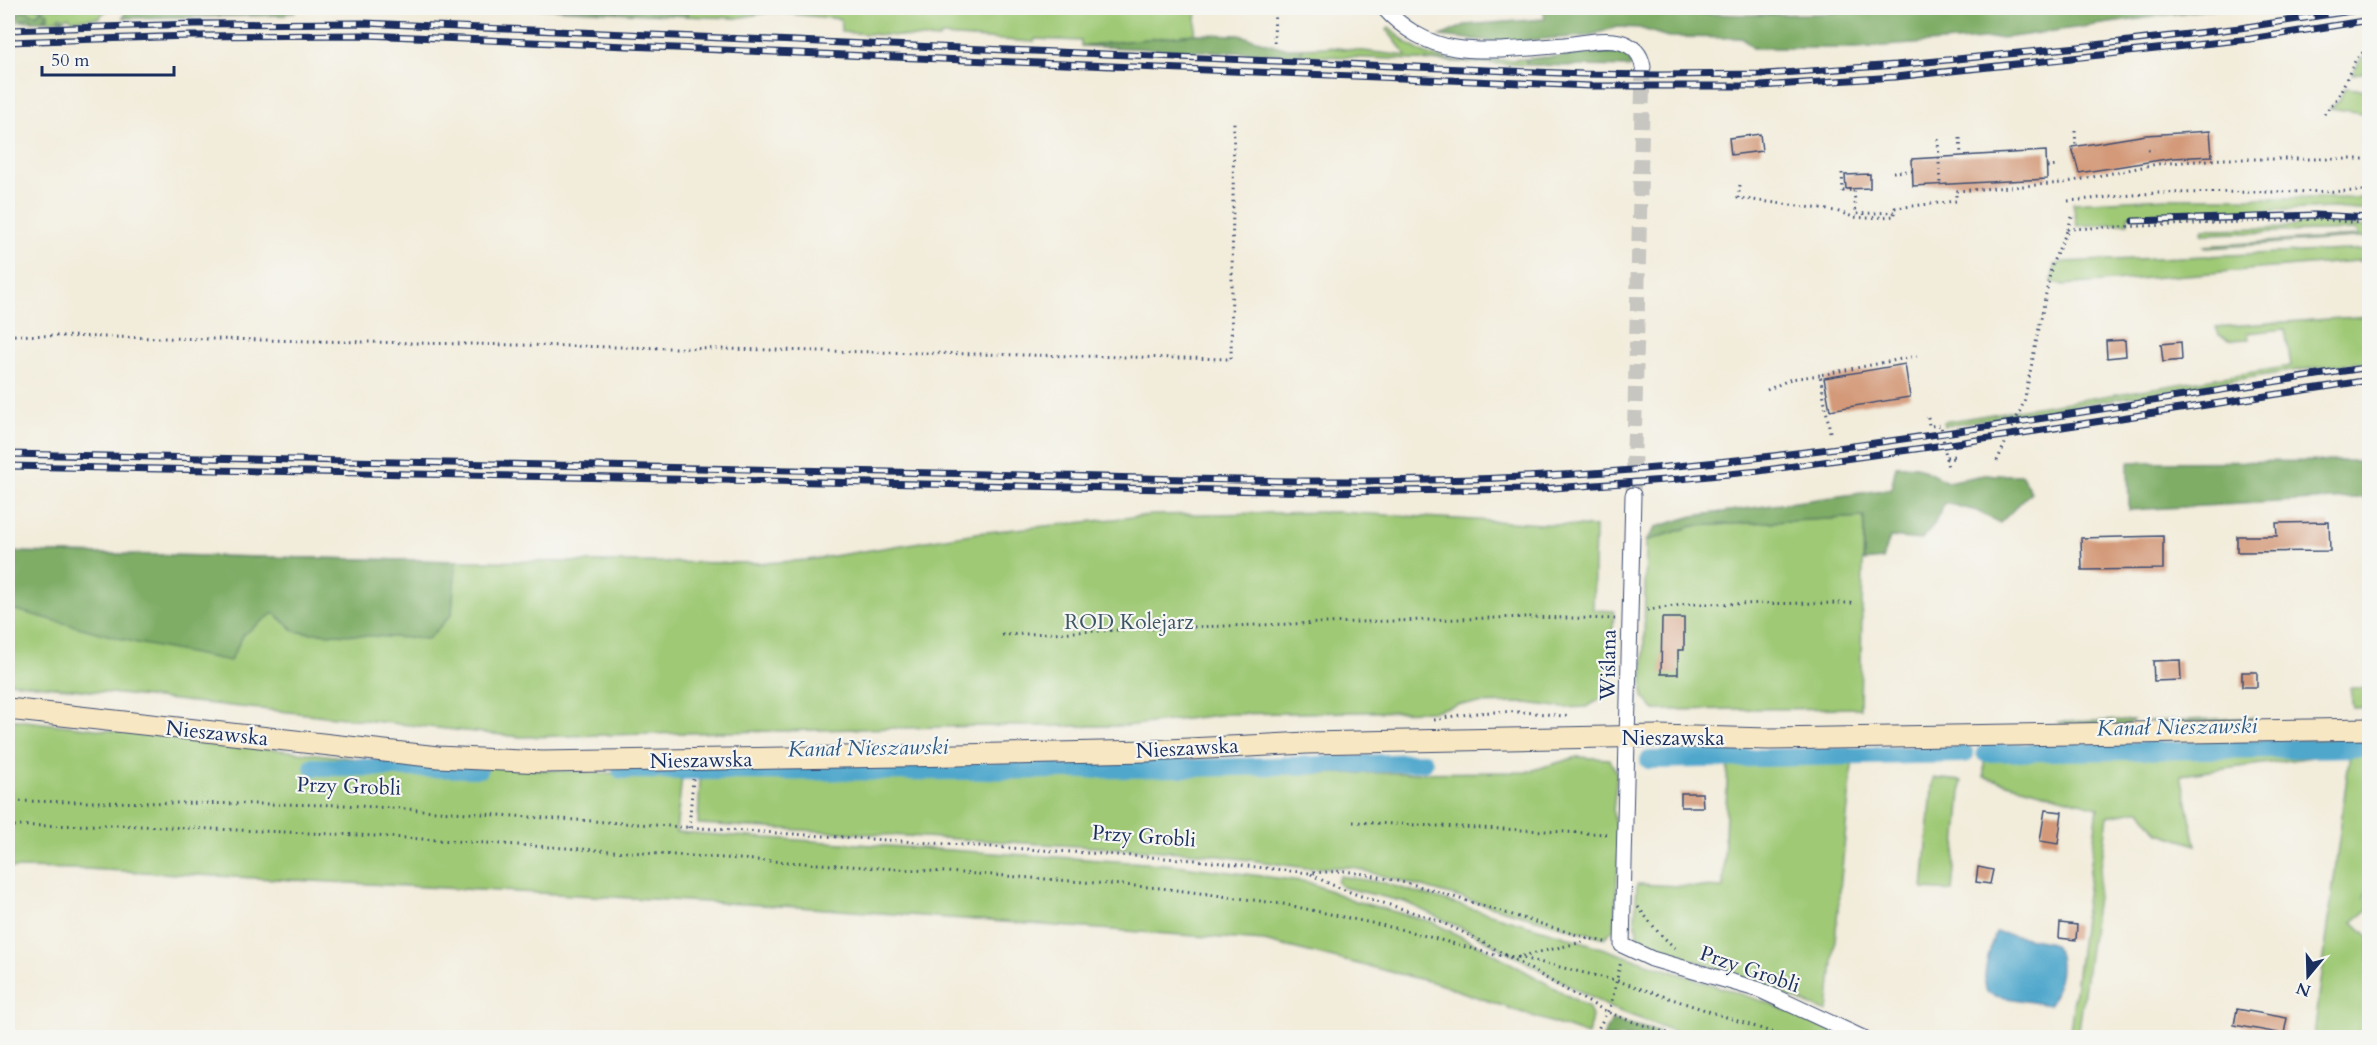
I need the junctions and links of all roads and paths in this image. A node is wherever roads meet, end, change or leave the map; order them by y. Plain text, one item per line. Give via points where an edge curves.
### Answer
1 (1275, 8) edge
2 (1384, 8) edge
3 (1435, 8) edge
4 (1434, 13) dead end
5 (1274, 43) dead end
6 (2370, 46) edge
7 (1643, 68) tunnel mouth
8 (2324, 114) dead end
9 (1234, 121) dead end
10 (2075, 131) dead end
11 (1960, 138) dead end
12 (1938, 139) dead end
13 (2076, 146) dead end
14 (2154, 149) dead end
15 (2148, 150) dead end
16 (1961, 156) dead end
17 (2370, 159) edge
18 (2059, 166) dead end
19 (2047, 167) dead end
20 (1912, 171) dead end
21 (1893, 172) dead end
22 (1842, 173) dead end
23 (1940, 184) dead end
24 (1740, 185) dead end
25 (2370, 192) edge
26 (2068, 201) dead end
27 (1895, 212) junction
28 (2072, 217) dead end
29 (2370, 224) edge
30 (2068, 229) junction
31 (8, 335) edge
32 (1917, 356) dead end
33 (1820, 375) junction
34 (1767, 390) dead end
35 (1928, 417) dead end
36 (1830, 432) dead end
37 (1997, 461) dead end
38 (1948, 467) dead end
39 (1633, 495) tunnel mouth
40 (1854, 603) dead end
41 (1630, 616) junction
42 (1002, 635) dead end
43 (8, 709) edge
44 (2370, 729) edge
45 (1627, 737) junction
46 (693, 774) dead end
47 (8, 801) edge
48 (1353, 822) dead end
49 (8, 826) edge
50 (689, 828) junction
51 (1626, 834) junction
52 (1309, 873) junction
53 (1624, 890) junction
54 (1622, 945) junction
55 (1506, 956) junction
56 (1518, 957) junction
57 (1702, 972) junction
58 (1618, 981) junction
59 (1607, 1012) junction
60 (1593, 1038) edge
61 (1681, 1038) edge
62 (1789, 1038) edge
63 (1863, 1038) edge

1 - 5 path
2 - 7 street via 1419,36 1444,46 1512,50 1616,41 1636,50
3 - 4 path
6 - 8 path via 2356,59 2338,97
9 - 31 path via 1231,359
10 - 13 path
11 - 16 path
12 - 23 path
14 - 15 path
17 - 27 path via 2222,159 2157,164 2063,183 1956,191 1956,201 1895,208
18 - 19 path
20 - 21 path
22 - 27 path via 1843,191 1854,190 1856,214
24 - 27 path via 1738,198 1836,211 1853,217 1895,216
25 - 26 path via 2155,193
28 - 30 path
29 - 30 path via 2319,219
30 - 37 path via 2052,264 2024,402
32 - 33 path
33 - 34 path via 1791,379
33 - 36 path
35 - 38 path via 1929,426 1941,424 1946,457 1955,458 1946,459
39 - 41 street, Wiślana
40 - 41 path via 1688,604
41 - 42 path
41 - 45 street, Wiślana
43 - 45 main road, Nieszawska via 438,757 542,762
44 - 45 main road, Nieszawska via 1768,739
45 - 51 street, Wiślana
46 - 50 path
47 - 50 path, Przy Grobli via 344,805
48 - 51 path
49 - 55 path via 116,825 359,835 1161,888 1283,904
50 - 52 path, Przy Grobli via 1195,860
51 - 53 street, Wiślana
52 - 55 path via 1351,894 1434,919 1478,938
52 - 56 path, Przy Grobli via 1345,871 1393,880 1587,938
53 - 54 street, Wiślana
53 - 57 path via 1658,932
54 - 57 street, Przy Grobli via 1652,959
54 - 58 path
55 - 56 path
55 - 59 path
56 - 58 path
57 - 63 street, Przy Grobli via 1760,990
58 - 59 path
58 - 62 path
59 - 60 path
59 - 61 path

